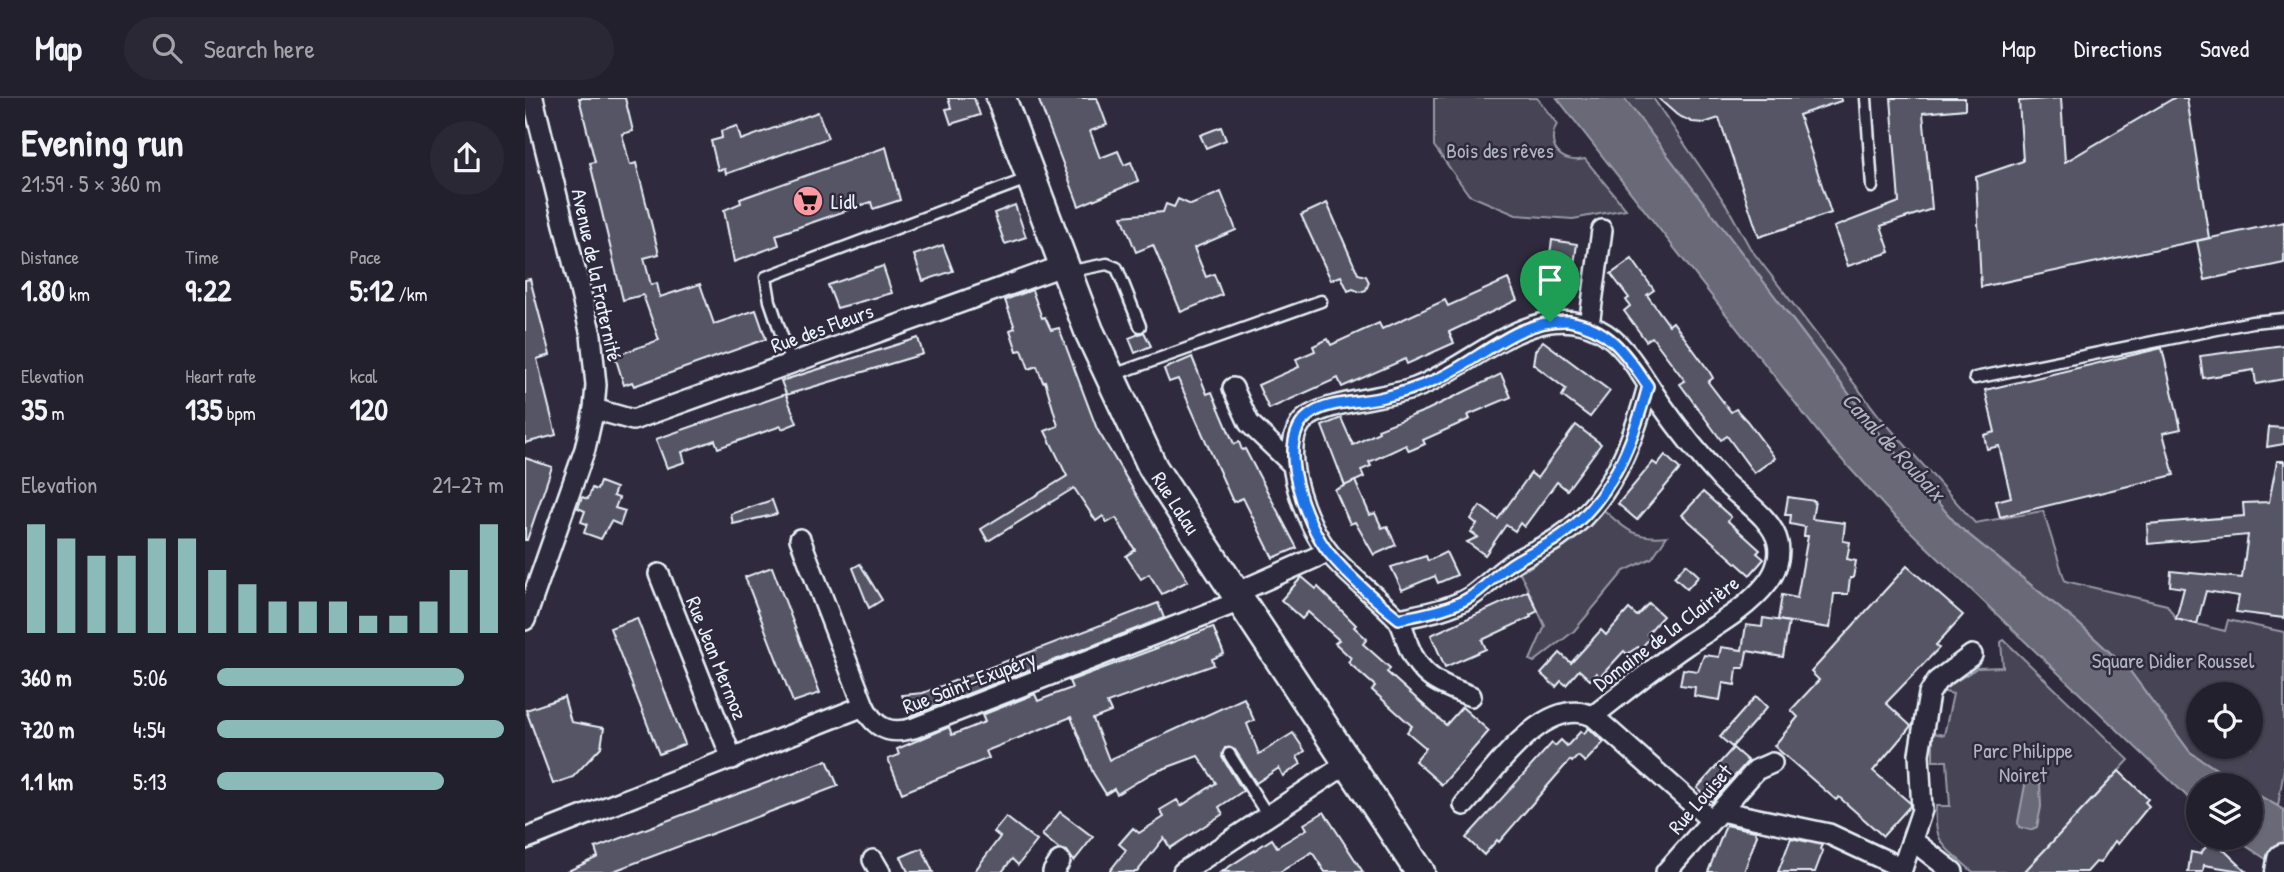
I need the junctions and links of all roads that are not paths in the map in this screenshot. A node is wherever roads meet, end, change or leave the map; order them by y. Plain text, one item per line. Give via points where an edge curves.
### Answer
1 (533, 98) edge
2 (1001, 98) edge
3 (1866, 98) edge
4 (1031, 177) junction
5 (1872, 187) dead end
6 (1602, 230) dead end
7 (1066, 268) junction
8 (1321, 301) dead end
9 (2284, 319) edge
10 (1139, 326) dead end
11 (1589, 326) junction
12 (791, 363) junction
13 (1112, 376) junction
14 (1975, 378) dead end
15 (1648, 386) junction
16 (1233, 388) dead end
17 (594, 409) junction
18 (1292, 464) junction
19 (800, 539) dead end
20 (1328, 552) junction
21 (659, 574) dead end
22 (1240, 596) junction
23 (1399, 619) junction
24 (525, 620) edge
25 (1972, 654) dead end
26 (1471, 696) dead end
27 (864, 706) junction
28 (1593, 716) junction
29 (1229, 754) dead end
30 (732, 759) junction
31 (1349, 762) junction
32 (1773, 764) dead end
33 (1464, 805) dead end
34 (1715, 815) junction
35 (1268, 816) junction
36 (525, 839) edge
37 (1912, 840) junction
38 (2284, 860) edge
39 (1901, 870) edge
40 (1183, 872) edge
41 (1420, 872) edge
42 (1666, 872) edge
43 (1953, 872) edge
44 (2282, 872) edge

1 - 17 street, Avenue de la Fraternité via 591,335
2 - 4 main road, Rue Lalau
3 - 5 lane
4 - 7 main road, Rue Lalau
4 - 12 lane via 766,278
6 - 11 street
7 - 10 lane via 1107,264 1117,268
7 - 12 street, Rue des Fleurs
7 - 13 main road, Rue Lalau via 1089,331
8 - 13 lane
9 - 14 lane
11 - 15 street, Domaine de la Clairière via 1618,343
11 - 18 street, Domaine de la Clairière via 1559,321 1526,328 1430,382 1317,411 1302,422 1295,436
12 - 17 street, Rue des Fleurs via 632,420
13 - 22 main road, Rue Lalau via 1153,468
15 - 23 street via 1636,432 1622,462 1574,525 1505,568 1469,598
15 - 28 street, Domaine de la Clairière via 1719,477 1769,525 1778,540 1779,556 1773,575 1751,600
16 - 18 street, Domaine de la Clairière via 1249,423
17 - 24 street, Avenue de la Fraternité via 585,449
18 - 20 street, Domaine de la Clairière
19 - 27 street
20 - 22 street
20 - 23 street, Domaine de la Clairière
21 - 30 street, Rue Jean Mermoz
22 - 27 street, Rue Saint-Exupéry via 914,729 895,732 881,728
22 - 31 main road, Rue Lalau
23 - 26 street, Domaine de la Clairière via 1422,672 1436,683
25 - 37 street via 1937,681 1929,694 1919,754 1923,801
27 - 30 street
28 - 33 street, Domaine de la Clairière via 1572,712 1542,722
28 - 34 street, Domaine de la Clairière
29 - 35 lane
30 - 36 street
31 - 35 street
31 - 41 main road, Rue Lalau
32 - 34 street, Rue Louiset via 1756,770
34 - 39 street via 1829,834
34 - 42 street, Rue Louiset
35 - 40 street
37 - 39 street
37 - 43 street
38 - 44 main road

